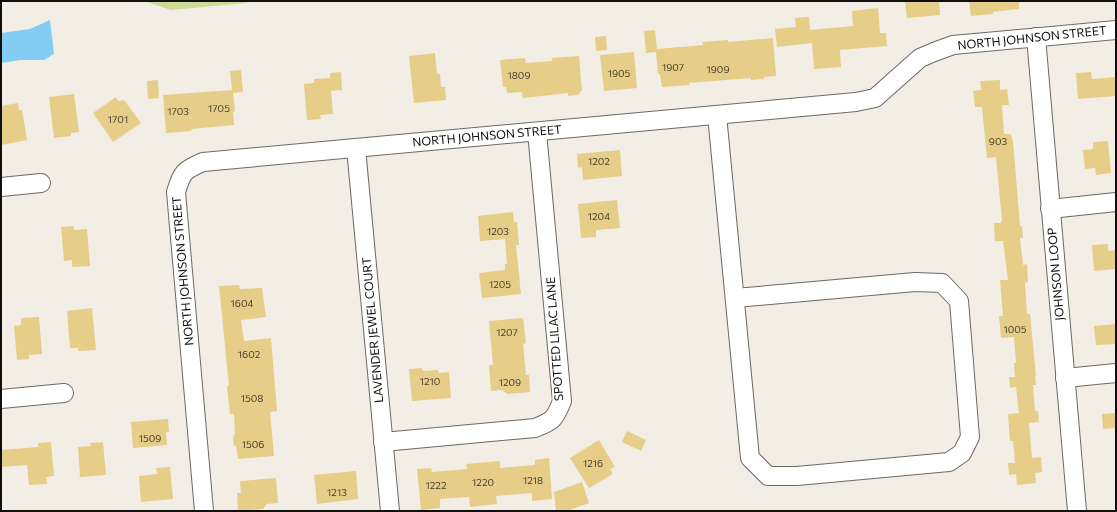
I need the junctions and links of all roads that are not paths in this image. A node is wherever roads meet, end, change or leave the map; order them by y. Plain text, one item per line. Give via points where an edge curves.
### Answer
1 (1116, 30) edge
2 (1036, 37) junction
3 (717, 115) junction
4 (537, 132) junction
5 (356, 148) junction
6 (41, 183) dead end
7 (1, 187) edge
8 (1116, 202) edge
9 (1050, 209) junction
10 (735, 298) junction
11 (1116, 373) edge
12 (1065, 378) junction
13 (64, 394) dead end
14 (1, 399) edge
15 (383, 442) junction
16 (204, 511) edge
17 (390, 511) edge
18 (1077, 511) edge

1 - 2 street, NORTH JOHNSON STREET
2 - 3 street, NORTH JOHNSON STREET via 953,45 934,52 920,58 875,98
2 - 9 street, JOHNSON LOOP
3 - 4 street, NORTH JOHNSON STREET
3 - 10 street
4 - 5 street, NORTH JOHNSON STREET
4 - 15 street, SPOTTED LILAC LANE via 562,401 558,413 550,422 535,428
5 - 15 street, LAVENDER JEWEL COURT
5 - 16 street, NORTH JOHNSON STREET via 203,162 190,167 181,176 176,192
6 - 7 street
8 - 9 street
9 - 12 street, JOHNSON LOOP
10 - 10 street via 750,458 768,476 797,476 949,462 962,453 970,437 958,302 942,283 915,282
11 - 12 street
12 - 18 street, JOHNSON LOOP
13 - 14 street
15 - 17 street, LAVENDER JEWEL COURT

